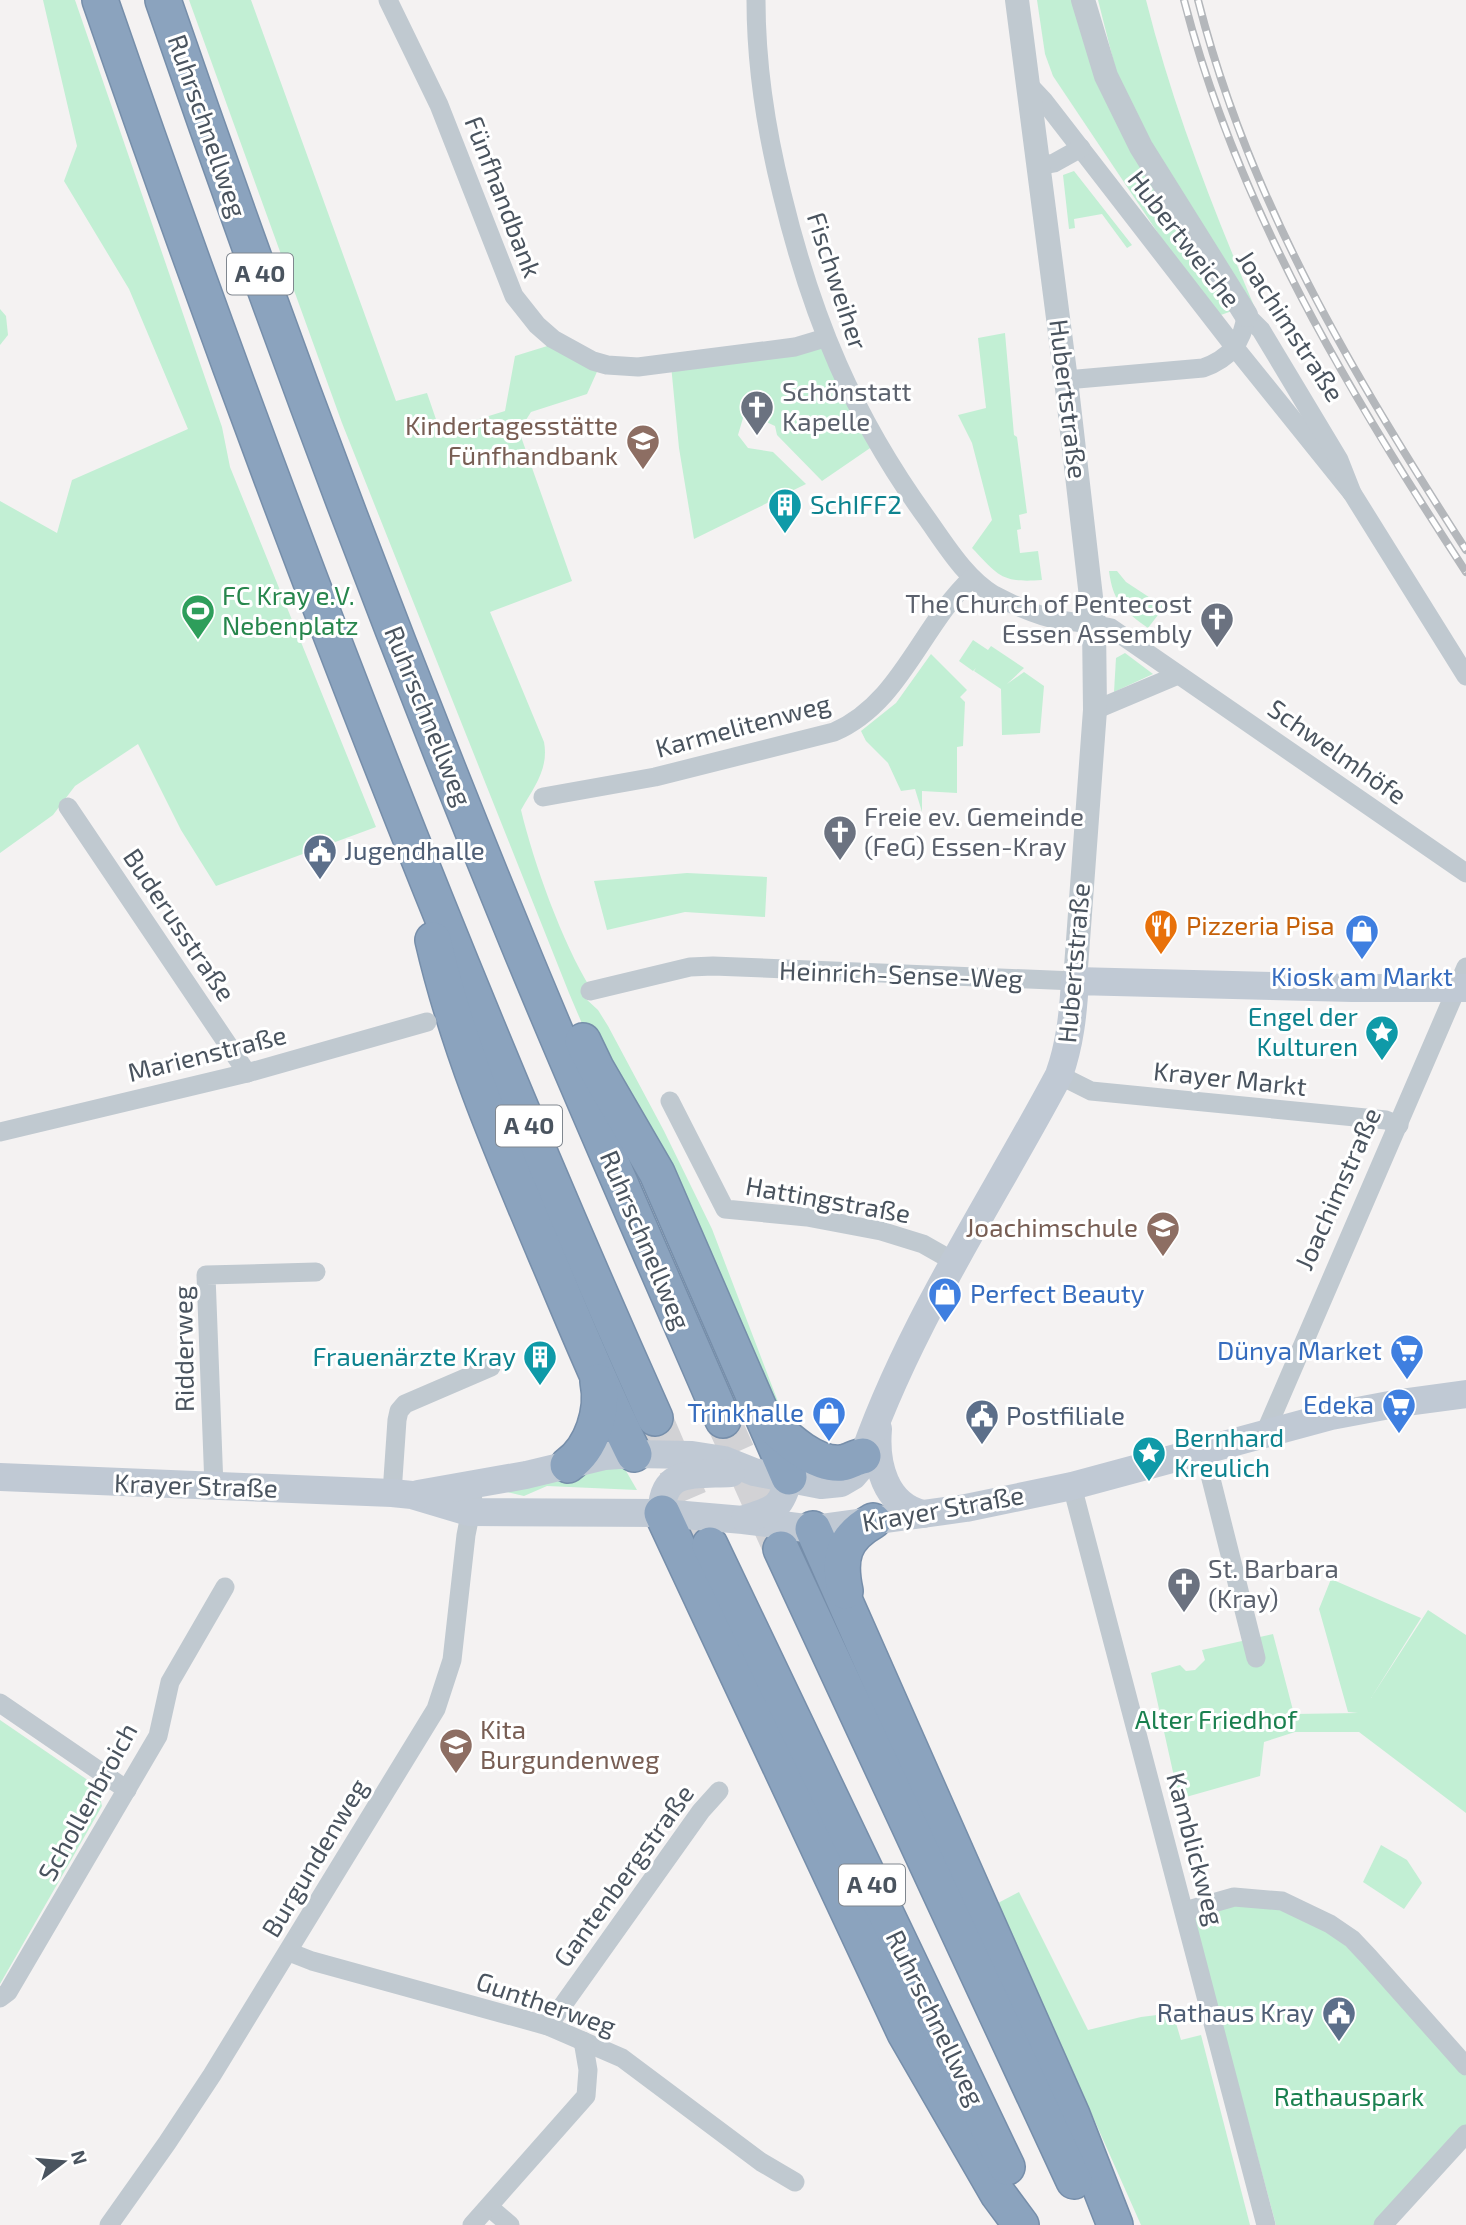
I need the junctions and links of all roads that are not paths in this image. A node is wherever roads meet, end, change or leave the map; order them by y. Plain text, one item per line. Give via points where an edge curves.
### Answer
1 (100, 0) edge
2 (163, 0) edge
3 (388, 0) edge
4 (756, 0) edge
5 (1017, 0) edge
6 (1083, 0) edge
7 (1028, 84) junction
8 (1080, 148) junction
9 (1038, 166) junction
10 (1246, 315) junction
11 (825, 338) junction
12 (1236, 349) junction
13 (1066, 380) junction
14 (1352, 493) junction
15 (972, 578) junction
16 (1094, 623) junction
17 (1178, 675) junction
18 (1466, 676) edge
19 (1095, 710) junction
20 (543, 797) dead end
21 (68, 807) dead end
22 (408, 832) junction
23 (1466, 873) edge
24 (518, 942) junction
25 (1075, 981) junction
26 (1463, 981) edge
27 (590, 991) dead end
28 (426, 1022) dead end
29 (247, 1073) junction
30 (1059, 1075) junction
31 (670, 1101) dead end
32 (1399, 1125) junction
33 (0, 1132) edge
34 (953, 1261) junction
35 (316, 1272) dead end
36 (491, 1367) dead end
37 (595, 1368) junction
38 (1466, 1394) edge
39 (760, 1411) junction
40 (879, 1416) junction
41 (655, 1418) tunnel mouth
42 (723, 1420) tunnel mouth
43 (1264, 1435) junction
44 (1204, 1451) junction
45 (634, 1454) junction
46 (863, 1455) junction
47 (568, 1465) junction
48 (754, 1472) junction
49 (0, 1477) edge
50 (789, 1477) junction
51 (479, 1483) junction
52 (1072, 1486) junction
53 (214, 1487) junction
54 (402, 1494) junction
55 (469, 1512) junction
56 (662, 1514) junction
57 (923, 1514) junction
58 (743, 1520) junction
59 (873, 1521) junction
60 (813, 1530) junction
61 (709, 1545) tunnel mouth
62 (781, 1549) tunnel mouth
63 (225, 1587) dead end
64 (855, 1625) junction
65 (1256, 1658) dead end
66 (0, 1703) edge
67 (128, 1790) junction
68 (719, 1791) dead end
69 (1185, 1911) junction
70 (289, 1952) junction
71 (0, 1998) edge
72 (548, 2026) junction
73 (583, 2041) junction
74 (1466, 2066) edge
75 (1466, 2134) edge
76 (795, 2182) dead end
77 (489, 2207) junction
78 (108, 2225) edge
79 (472, 2225) edge
80 (510, 2225) edge
81 (1021, 2225) edge
82 (1034, 2225) edge
83 (1095, 2225) edge
84 (1115, 2225) edge
85 (1266, 2225) edge
86 (1383, 2225) edge

1 - 22 highway, A 40 via 253,426
2 - 24 highway, Ruhrschnellweg / A 40 via 283,337 415,687
3 - 11 street, Fünfhandbank via 439,105 513,296 554,339 593,361 638,367
4 - 11 street, Fischweiher via 761,87 773,158
5 - 7 street, Hubertstraße
6 - 10 street, Joachimstraße via 1106,76 1141,146
7 - 8 street, Hubertweiche
7 - 9 street, Hubertstraße
8 - 9 street via 1054,163
8 - 12 street, Hubertweiche
9 - 13 street, Hubertstraße
10 - 12 street
10 - 14 street, Joachimstraße via 1261,330 1339,460
11 - 15 street, Fischweiher via 881,450
12 - 13 street via 1203,368
12 - 14 street, Hubertweiche
13 - 16 street, Hubertstraße
14 - 18 street, Joachimstraße
15 - 16 street, Fischweiher via 995,595 1044,616
15 - 20 street, Karmelitenweg via 958,590 877,704 852,724 655,777
16 - 17 street, Schwelmhöfe via 1111,628
16 - 19 street, Hubertstraße
17 - 19 street
17 - 23 street, Schwelmhöfe
19 - 25 street, Hubertstraße
21 - 29 street, Buderusstraße
22 - 37 highway via 445,993 488,1119
22 - 41 highway, A 40
24 - 39 highway via 568,1008 596,1068 657,1173
24 - 42 highway, Ruhrschnellweg / A 40
25 - 26 main road, Heinrich-Sense-Weg via 1306,987
25 - 27 street, Heinrich-Sense-Weg via 713,966 690,967
25 - 30 main road, Hubertstraße via 1072,1028
26 - 32 street, Joachimstraße
28 - 29 street, Marienstraße
29 - 33 street, Marienstraße
30 - 32 street, Krayer Markt via 1091,1091 1386,1120
30 - 34 main road, Hubertstraße
31 - 34 street, Hattingstraße via 724,1209 807,1217 881,1231 923,1244
32 - 43 street, Joachimstraße
34 - 40 main road, Hubertstraße
35 - 53 street, Ridderweg via 206,1275
36 - 54 street via 405,1404 399,1411
37 - 45 highway
37 - 47 highway via 600,1396 597,1418 582,1451
38 - 43 main road, Krayer Straße via 1365,1409
39 - 46 highway via 807,1453 837,1463
39 - 50 highway
40 - 46 main road, Hubertstraße
40 - 57 main road via 877,1454 884,1478 902,1506
43 - 44 main road, Krayer Straße
44 - 52 main road, Krayer Straße
44 - 65 street
45 - 47 main road, Krayer Straße
45 - 48 main road, Krayer Straße via 692,1455 724,1460
45 - 56 main road
46 - 50 main road, Hubertstraße via 856,1474 836,1485
47 - 51 main road, Krayer Straße
48 - 50 main road, Krayer Straße
48 - 56 main road via 674,1480 665,1491
49 - 53 main road, Krayer Straße
50 - 58 main road via 778,1506
50 - 60 main road
51 - 54 main road, Krayer Straße
51 - 55 street, Burgundenweg
52 - 57 main road, Krayer Straße
52 - 69 street, Kamblickweg
53 - 54 main road, Krayer Straße
54 - 55 main road, Krayer Straße
55 - 56 main road, Krayer Straße
55 - 70 street, Burgundenweg via 453,1660 436,1709
56 - 58 main road, Krayer Straße
56 - 81 highway via 905,2033 998,2194
57 - 59 main road, Krayer Straße
58 - 60 main road, Krayer Straße
59 - 60 main road, Krayer Straße
59 - 64 highway via 853,1535 843,1559 842,1576
60 - 64 highway
61 - 82 highway, Ruhrschnellweg / A 40
62 - 83 highway, A 40
63 - 67 street, Schollenbroich via 170,1682 158,1736
64 - 84 highway via 1072,2115
66 - 67 street
67 - 71 street, Schollenbroich via 8,1992
68 - 72 street, Gantenbergstraße
69 - 74 street via 1234,1898 1282,1901 1330,1924 1352,1938
69 - 85 street, Kamblickweg
70 - 72 street, Guntherweg
70 - 78 street, Burgundenweg via 183,2119
72 - 73 street, Guntherweg
73 - 76 street, Guntherweg via 622,2058 761,2162
73 - 77 street via 586,2096
75 - 86 street
77 - 79 street
77 - 80 street

